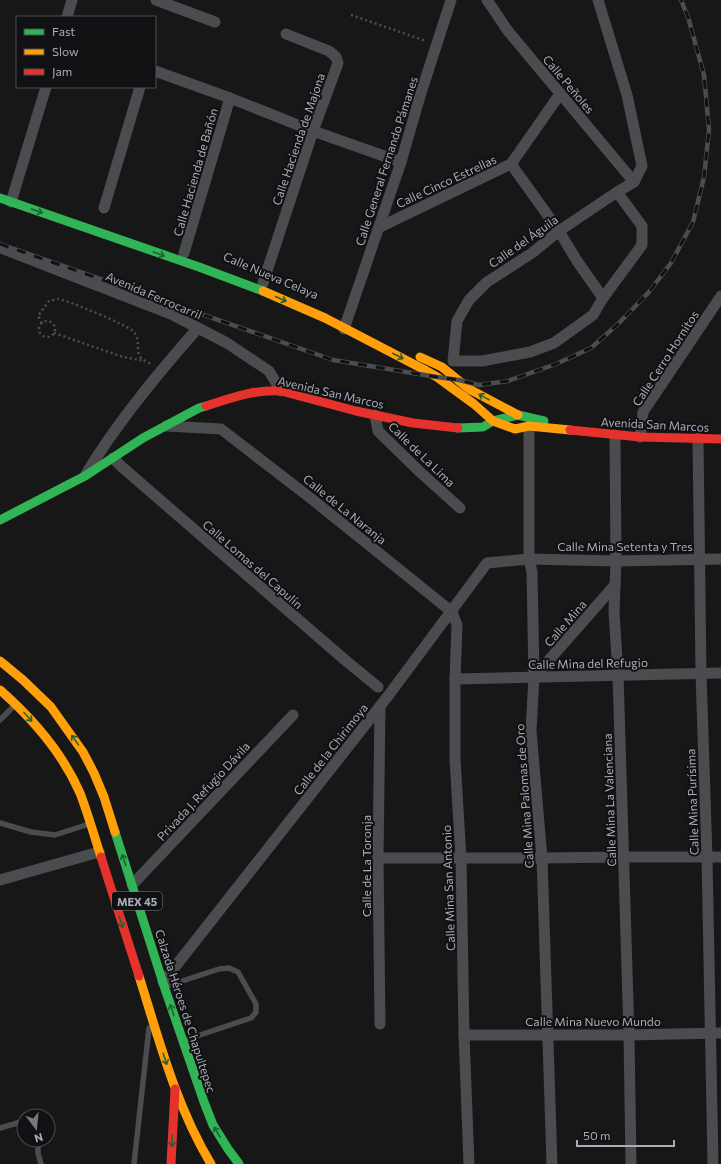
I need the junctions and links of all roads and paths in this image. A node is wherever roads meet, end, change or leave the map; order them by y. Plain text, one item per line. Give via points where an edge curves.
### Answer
1 (72, 0) edge
2 (156, 0) edge
3 (451, 0) edge
4 (487, 0) edge
5 (598, 0) edge
6 (68, 16) edge
7 (351, 16) dead end
8 (214, 22) dead end
9 (286, 34) dead end
10 (437, 45) junction
11 (156, 71) edge
12 (46, 88) edge
13 (140, 88) edge
14 (560, 94) junction
15 (230, 98) junction
16 (313, 131) junction
17 (401, 162) junction
18 (511, 164) junction
19 (634, 182) junction
20 (0, 189) edge
21 (618, 192) junction
22 (0, 198) edge
23 (12, 198) junction
24 (55, 207) dead end
25 (104, 208) dead end
26 (82, 217) dead end
27 (380, 227) junction
28 (559, 231) junction
29 (0, 248) edge
30 (184, 253) junction
31 (263, 283) junction
32 (603, 298) junction
33 (720, 298) edge
34 (42, 323) junction
35 (345, 325) junction
36 (198, 328) junction
37 (54, 333) junction
38 (146, 361) junction
39 (161, 369) junction
40 (281, 391) junction
41 (375, 415) junction
42 (518, 415) junction
43 (493, 421) junction
44 (164, 426) junction
45 (529, 426) junction
46 (721, 431) edge
47 (641, 433) junction
48 (614, 435) junction
49 (698, 438) junction
50 (721, 439) edge
51 (113, 458) junction
52 (85, 476) junction
53 (460, 508) dead end
54 (0, 520) edge
55 (529, 559) junction
56 (700, 559) junction
57 (721, 559) edge
58 (616, 561) junction
59 (615, 585) junction
60 (452, 612) junction
61 (0, 661) edge
62 (701, 673) junction
63 (721, 673) edge
64 (618, 676) junction
65 (534, 677) junction
66 (455, 679) junction
67 (378, 687) dead end
68 (0, 690) edge
69 (16, 704) junction
70 (380, 707) junction
71 (293, 715) dead end
72 (0, 720) edge
73 (0, 823) edge
74 (91, 824) junction
75 (99, 852) junction
76 (623, 857) junction
77 (707, 857) junction
78 (721, 857) edge
79 (378, 858) junction
80 (461, 858) junction
81 (542, 858) junction
82 (0, 880) edge
83 (132, 885) junction
84 (163, 984) junction
85 (151, 1014) junction
86 (380, 1024) dead end
87 (716, 1033) edge
88 (549, 1034) junction
89 (464, 1035) junction
90 (629, 1035) junction
91 (182, 1041) junction
92 (175, 1089) junction
93 (16, 1123) edge
94 (0, 1128) edge
95 (38, 1148) edge
96 (41, 1164) edge
97 (134, 1164) edge
98 (171, 1164) edge
99 (211, 1164) edge
100 (239, 1164) edge
101 (469, 1164) edge
102 (552, 1164) edge
103 (631, 1164) edge
104 (713, 1164) edge

1 - 6 street
2 - 8 street
3 - 10 street, Calle General Fernando Pámanes
4 - 14 street, Calle Peñoles via 508,31
5 - 19 street via 627,95 642,166
7 - 10 path
9 - 16 street, Calle Hacienda de Majona via 329,51 338,63
10 - 17 street, Calle General Fernando Pámanes
11 - 15 street
12 - 23 street
13 - 25 street
14 - 18 street, Calle Cinco Estrellas
14 - 19 street, Calle Peñoles
15 - 16 street
15 - 30 street, Calle Hacienda de Bañón
16 - 17 street
16 - 31 street, Calle Hacienda de Majona
17 - 27 street, Calle General Fernando Pámanes
18 - 27 street, Calle Cinco Estrellas
18 - 28 street
19 - 21 street, Calle del Águila
20 - 23 main road, Calle Nueva Celaya
21 - 28 street, Calle del Águila
21 - 32 street via 642,226 642,245
22 - 23 main road, Calle Nueva Celaya
23 - 24 main road, Calle Nueva Celaya
23 -> 35 main road, Calle Nueva Celaya
26 - 30 main road, Calle Nueva Celaya
27 - 35 street, Calle General Fernando Pámanes
28 - 32 street
28 - 32 street, Calle del Águila via 532,253 488,282 469,300 457,321 453,360 482,361 530,352 554,344 593,315
29 - 36 street, Avenida Ferrocarril via 173,315
30 - 31 main road, Calle Nueva Celaya
31 - 35 main road, Calle Nueva Celaya via 285,291
33 - 47 street, Calle Cerro Hornitos via 643,412
34 - 37 path via 52,323
34 - 37 path via 39,327 41,334 48,337
34 - 38 path via 38,316 49,301 57,299 67,302 135,332 140,357
42 -> 35 main road, Calle Nueva Celaya via 469,389 442,367
35 -> 43 main road, Calle Nueva Celaya via 437,377
36 - 39 street
36 - 40 street, Avenida Ferrocarril via 227,343 269,371
37 - 38 path via 123,357
38 - 39 path
39 - 52 street via 101,449
40 - 41 main road, Avenida San Marcos
40 - 44 main road, Avenida San Marcos via 248,393 198,408
41 - 43 main road, Avenida San Marcos via 413,423 458,428 483,427
41 - 53 street, Calle de La Lima via 378,431
42 - 43 main road, Avenida San Marcos
42 - 47 main road, Avenida San Marcos via 536,420
43 - 45 main road, Avenida San Marcos via 515,429
44 - 51 main road, Avenida San Marcos
44 - 60 street, Calle de La Naranja via 221,429
45 - 48 main road, Avenida San Marcos
45 - 55 street, Calle Mina Palomas de Oro
46 - 47 main road, Avenida San Marcos
47 - 48 main road, Avenida San Marcos
47 - 49 main road, Avenida San Marcos
48 - 58 street, Calle Mina La Valenciana
49 - 50 main road, Avenida San Marcos
49 - 56 street, Calle Mina Purísima
51 - 52 main road, Avenida San Marcos
51 - 67 street, Calle Lomas del Capulín
52 - 54 main road, Avenida San Marcos
55 - 58 street, Calle Mina Setenta y Tres
55 - 60 street, Calle de la Chirimoya via 487,563
55 - 65 street, Calle Mina Palomas de Oro via 532,572
56 - 57 street, Calle Mina Setenta y Tres
56 - 58 street, Calle Mina Setenta y Tres
56 - 62 street, Calle Mina Purísima
58 - 59 street, Calle Mina La Valenciana
59 - 64 street, Calle Mina La Valenciana
59 - 65 street, Calle Mina
60 - 66 street, Calle Mina San Antonio via 457,625
60 - 70 street, Calle de la Chirimoya
83 -> 61 main road, Calzada Héroes de Chapultepec / MEX 45 via 104,797 83,752 50,707
62 - 63 street, Calle Mina del Refugio
62 - 64 street, Calle Mina del Refugio
62 - 77 street, Calle Mina Purísima
64 - 65 street, Calle Mina del Refugio
64 - 76 street, Calle Mina La Valenciana
65 - 66 street, Calle Mina del Refugio
65 - 81 street, Calle Mina Palomas de Oro via 532,732
66 - 80 street, Calle Mina San Antonio via 455,759
68 - 69 main road, MEX 45
69 - 72 lane
69 -> 74 main road, MEX 45 via 46,737 67,767
70 - 79 street, Calle de La Toronja
70 - 84 street, Calle de la Chirimoya
71 - 83 street, Privada J. Refugio Dávila
73 - 74 lane via 31,832 55,835
74 - 75 main road, MEX 45
75 - 82 street
75 -> 85 main road, MEX 45
76 - 77 street
76 - 81 street
76 - 90 street, Calle Mina La Valenciana
77 - 78 street
77 - 87 street, Calle Mina Purísima
79 - 80 street
79 - 86 street, Calle de La Toronja
80 - 81 street
80 - 89 street, Calle Mina San Antonio
81 - 88 street, Calle Mina Palomas de Oro
83 - 84 main road, Calzada Héroes de Chapultepec / MEX 45
91 -> 84 main road, Calzada Héroes de Chapultepec / MEX 45
84 - 91 lane via 228,968 238,972 256,1004 256,1012 251,1018
85 -> 92 main road, MEX 45
85 - 97 lane
87 - 90 street, Calle Mina Nuevo Mundo
87 - 104 street, Calle Mina Purísima
88 - 89 street, Calle Mina Nuevo Mundo
88 - 90 street, Calle Mina Nuevo Mundo
88 - 102 street, Calle Mina Palomas de Oro
89 - 101 street, Calle Mina San Antonio
90 - 103 street, Calle Mina La Valenciana
100 -> 91 main road, Calzada Héroes de Chapultepec / MEX 45 via 213,1125
92 -> 98 main road
92 - 99 main road, MEX 45 via 188,1122
93 - 94 lane
95 - 96 lane

